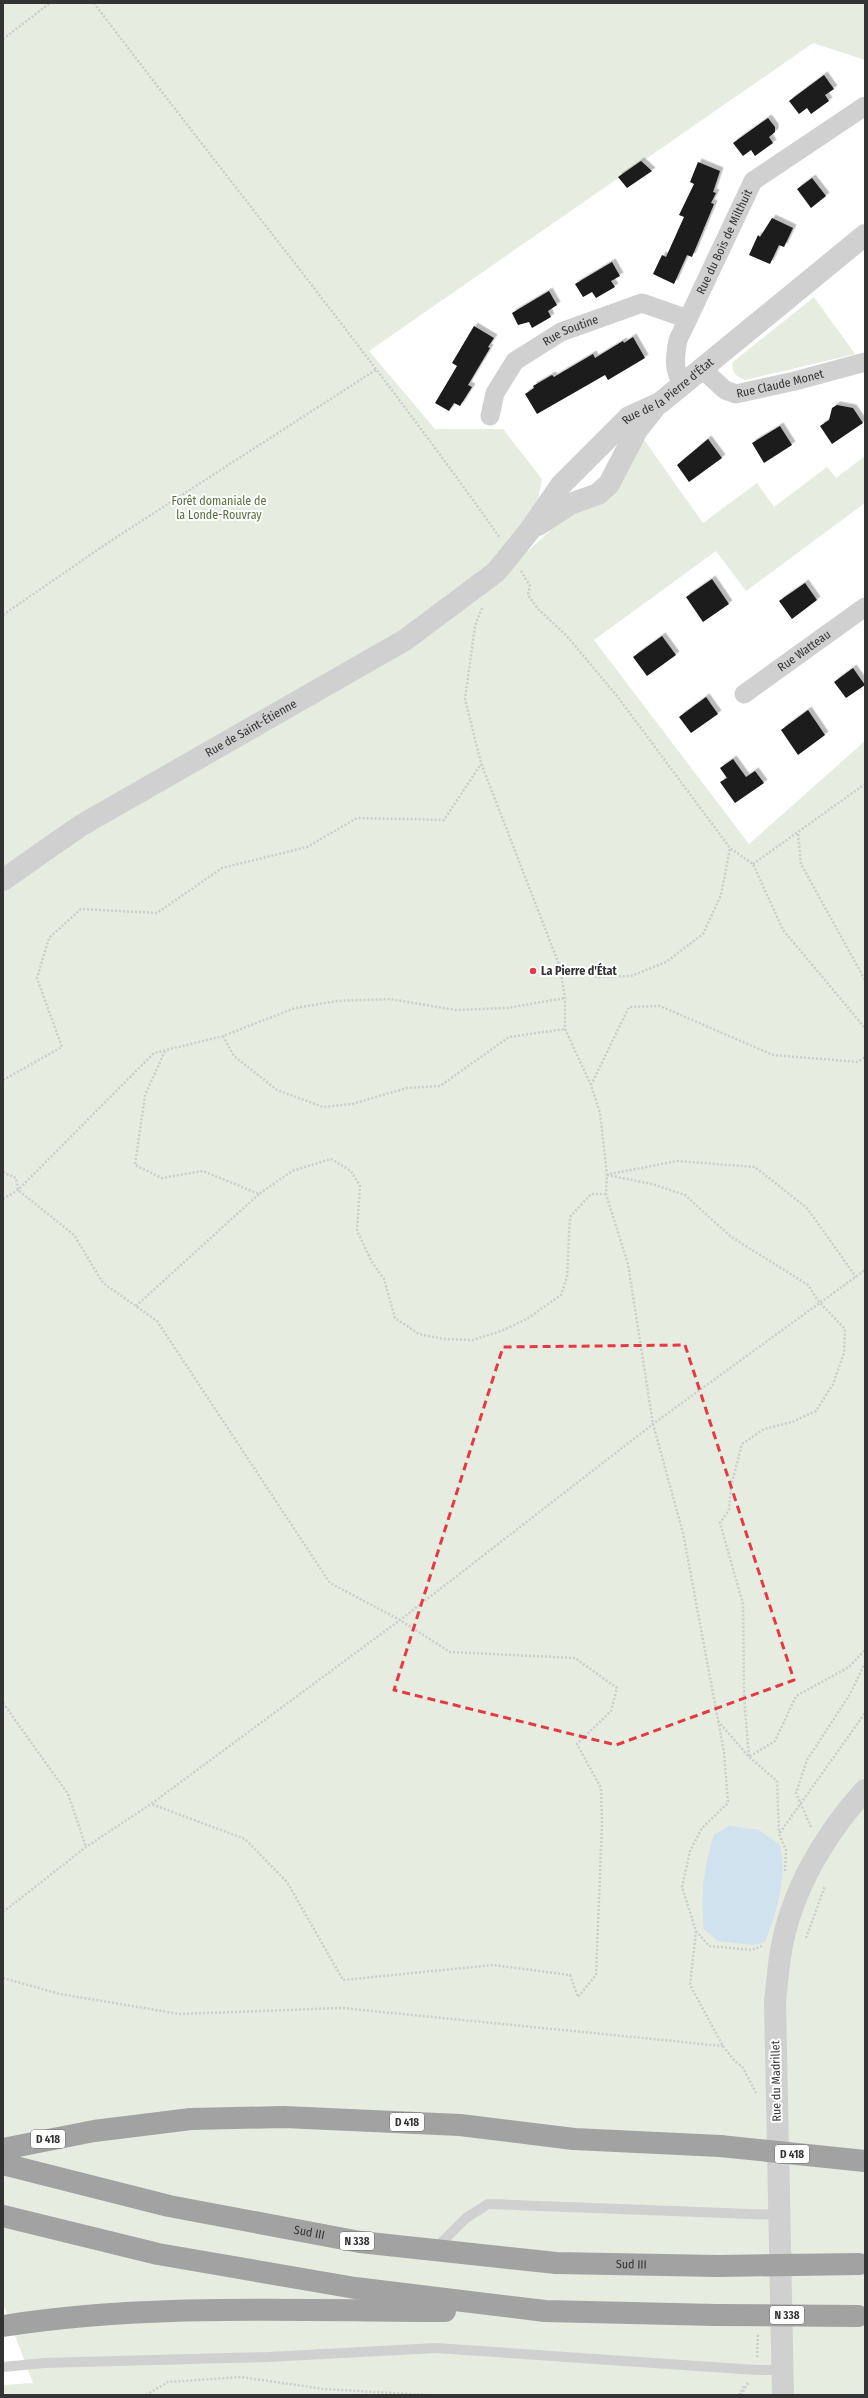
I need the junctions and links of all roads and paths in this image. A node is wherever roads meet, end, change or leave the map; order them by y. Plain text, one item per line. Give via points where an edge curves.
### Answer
1 (50, 3) edge
2 (94, 3) edge
3 (3, 39) edge
4 (865, 106) edge
5 (865, 235) edge
6 (688, 319) junction
7 (865, 362) edge
8 (377, 369) junction
9 (702, 369) junction
10 (682, 384) junction
11 (660, 403) junction
12 (490, 416) dead end
13 (530, 530) junction
14 (511, 554) junction
15 (496, 572) joint
16 (483, 606) dead end
17 (865, 607) edge
18 (3, 615) edge
19 (744, 694) dead end
20 (481, 763) junction
21 (865, 784) edge
22 (798, 834) junction
23 (730, 848) junction
24 (753, 864) junction
25 (3, 880) edge
26 (560, 967) junction
27 (865, 980) edge
28 (566, 998) junction
29 (865, 1028) edge
30 (564, 1029) junction
31 (223, 1036) junction
32 (165, 1051) junction
33 (865, 1057) edge
34 (3, 1080) edge
35 (591, 1085) junction
36 (3, 1172) edge
37 (607, 1175) junction
38 (18, 1190) junction
39 (259, 1194) junction
40 (606, 1194) junction
41 (3, 1199) edge
42 (865, 1270) edge
43 (856, 1277) junction
44 (819, 1302) junction
45 (136, 1306) junction
46 (653, 1424) junction
47 (400, 1620) junction
48 (865, 1650) edge
49 (865, 1663) edge
50 (3, 1703) edge
51 (717, 1720) junction
52 (749, 1757) junction
53 (865, 1790) edge
54 (151, 1804) junction
55 (800, 1804) dead end
56 (779, 1834) dead end
57 (86, 1847) junction
58 (827, 1881) dead end
59 (3, 1912) edge
60 (696, 1931) junction
61 (805, 1942) dead end
62 (765, 1944) dead end
63 (3, 1978) edge
64 (723, 2046) junction
65 (759, 2099) dead end
66 (3, 2149) edge
67 (865, 2161) edge
68 (3, 2164) edge
69 (779, 2215) junction
70 (3, 2216) edge
71 (434, 2250) junction
72 (862, 2264) edge
73 (545, 2311) junction
74 (862, 2316) edge
75 (3, 2326) edge
76 (3, 2367) edge
77 (782, 2370) junction
78 (146, 2395) edge
79 (428, 2395) edge
80 (783, 2395) edge

1 - 3 path
2 - 8 path via 270,234
4 - 6 street, Rue du Bois de Milthuit via 753,181
5 - 9 street, Rue de la Pierre d'État
6 - 10 street, Rue du Bois de Milthuit via 678,340 674,359 677,375
6 - 12 street, Rue Soutine via 642,303 561,332 515,361 495,393
7 - 9 street, Rue Claude Monet via 795,382 736,394 725,390
8 - 14 path
8 - 18 path via 106,544
9 - 10 street, Rue de la Pierre d'État
10 - 11 street, Rue de la Pierre d'État
11 - 13 street, Rue de la Pierre d'État via 629,417 561,485
11 - 13 street via 637,430 609,484 598,494 570,504
13 - 14 street, Rue de la Pierre d'État
14 - 15 street, Rue de la Pierre d'État
14 - 23 path via 530,586 528,595 538,610 566,635 616,696
15 - 25 street, Rue de Saint-Étienne via 404,640 80,826
16 - 20 path via 475,626 465,699
17 - 19 street, Rue Watteau
20 - 26 path
20 - 34 path via 444,820 357,818 307,847 222,868 157,913 81,909 49,938 37,978 62,1047
21 - 22 path
22 - 24 path
22 - 27 path via 801,864
23 - 24 path
23 - 26 path via 721,895 703,934 666,962 631,976 598,977
24 - 29 path via 783,930
26 - 28 path
28 - 30 path
28 - 31 path via 507,1008 455,1010 390,999 337,1001 295,1008
30 - 31 path via 509,1037 440,1086 408,1088 352,1104 323,1107 277,1090 234,1056
30 - 35 path
31 - 32 path
32 - 38 path via 154,1053
32 - 39 path via 145,1095 135,1165 162,1178 203,1171
33 - 35 path via 858,1062 774,1055 660,1006 629,1007
35 - 37 path via 600,1113
36 - 38 path via 16,1178
37 - 40 path
37 - 43 path via 677,1161 755,1167 807,1208
37 - 44 path via 652,1184 685,1195 730,1236 808,1285
38 - 41 path
38 - 45 path via 74,1235 103,1283
39 - 40 path via 292,1171 331,1159 351,1171 360,1186 357,1231 384,1280 396,1318 419,1334 444,1339 473,1340 527,1319 561,1295 567,1277 570,1217 591,1194
39 - 45 path
40 - 46 path via 628,1264
42 - 43 path
43 - 44 path
44 - 46 path
44 - 52 path via 845,1329 844,1353 833,1384 816,1411 792,1422 764,1429 742,1444 731,1486 729,1510 720,1522 743,1604 744,1698
45 - 47 path via 157,1321 330,1583
46 - 47 path
46 - 51 path via 683,1533
47 - 54 path
47 - 54 path via 450,1652 575,1658 617,1688 611,1711 577,1744 601,1788 602,1824 596,1976 578,1997 570,1975 493,1965 343,1980 287,1882 245,1839
48 - 52 path via 849,1667 796,1696 776,1741
49 - 55 path via 850,1694 807,1760 796,1793
50 - 57 path via 68,1794
51 - 52 path
51 - 60 path via 724,1752 728,1802 702,1828 690,1851 682,1888
52 - 56 path via 778,1781
53 - 69 street, Rue du Madrillet via 834,1826 814,1860 793,1909 781,1950 775,2002
54 - 57 path
57 - 59 path
58 - 61 path
60 - 62 path via 709,1946 752,1950
60 - 64 path via 690,1984
63 - 64 path via 60,1994 180,2014 342,2008
64 - 65 path via 732,2059 743,2068
66 - 67 highway, D 418, bridge via 94,2130 191,2119 284,2117 460,2125 574,2139 720,2146
68 - 71 highway, Sud III / N 338 via 169,2206 360,2242
69 - 71 lane via 488,2204 466,2218
69 - 77 street, Rue du Madrillet
70 - 73 highway, N 338 via 158,2254 355,2288
71 - 72 highway, Sud III / N 338, bridge via 556,2263 718,2266
73 - 74 highway, N 338, bridge
73 - 75 highway via 186,2310 103,2314
76 - 77 lane via 44,2363 268,2357 436,2348
77 - 80 street, Rue du Madrillet
78 - 79 path via 168,2382 241,2377 324,2389

